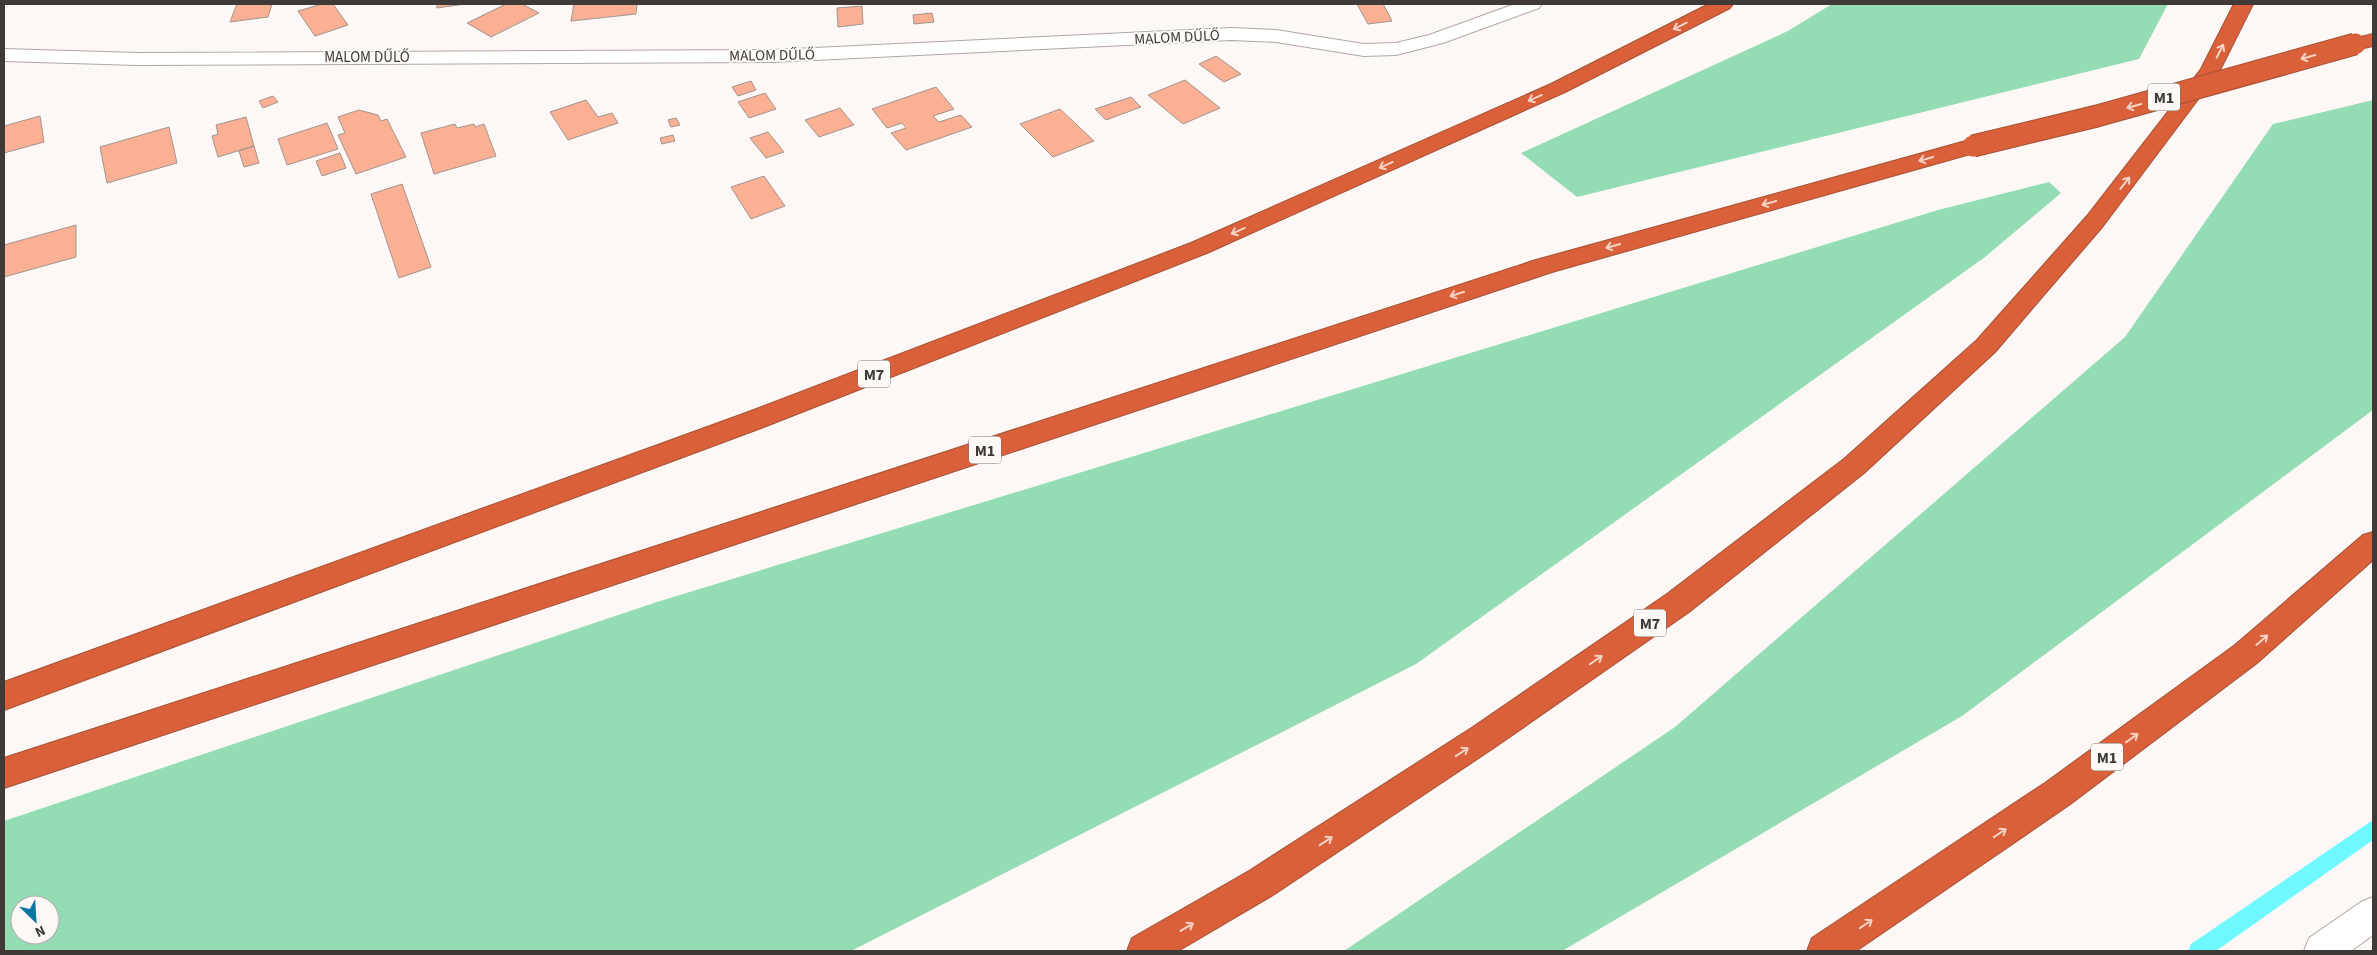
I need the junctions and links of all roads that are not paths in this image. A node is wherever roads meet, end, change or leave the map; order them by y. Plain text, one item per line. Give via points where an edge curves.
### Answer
1 (1532, 4) edge
2 (1724, 4) edge
3 (2243, 4) edge
4 (2364, 42) edge
5 (4, 56) edge
6 (2373, 542) edge
7 (4, 696) edge
8 (4, 773) edge
9 (2373, 914) edge
10 (1145, 951) edge
11 (1825, 951) edge
12 (2322, 951) edge

1 - 5 street, MALOM DŰLŐ via 1408,47 1376,50 1349,49 1276,36 1231,34 772,56 138,59
2 -> 7 highway, M7 via 1558,88 1199,248 752,421
10 -> 3 highway, M7 via 1261,883 1484,737 1678,603 1854,466 1986,346 2096,221 2210,70
4 -> 8 highway, M1, bridge via 2097,116 1973,146 1544,266
11 -> 6 highway, M1 via 2057,794 2230,666
9 - 12 street

